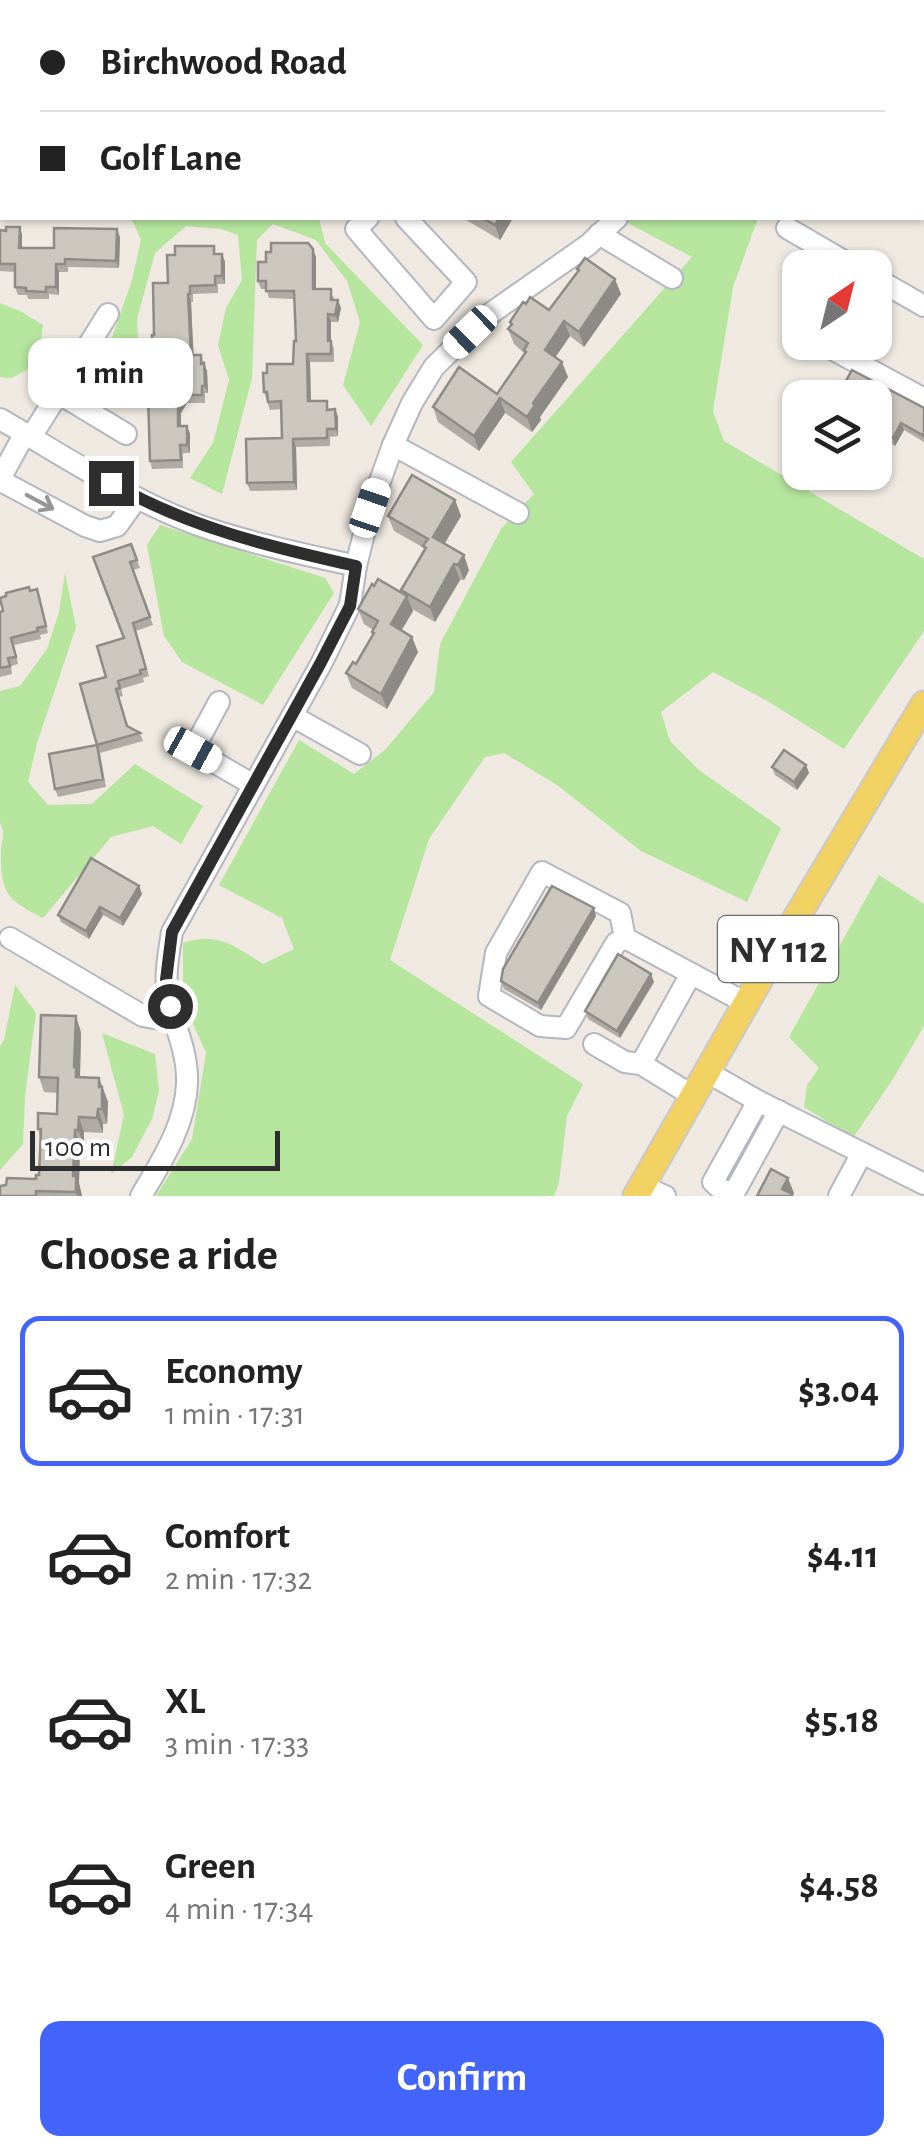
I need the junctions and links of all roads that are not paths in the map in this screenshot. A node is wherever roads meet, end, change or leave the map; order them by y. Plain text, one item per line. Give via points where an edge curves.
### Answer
1 (366, 220) edge
2 (408, 220) edge
3 (615, 220) edge
4 (787, 228) dead end
5 (599, 234) junction
6 (825, 250) edge
7 (672, 278) dead end
8 (892, 288) edge
9 (924, 306) edge
10 (108, 314) dead end
11 (434, 319) junction
12 (455, 346) junction
13 (852, 360) edge
14 (58, 393) junction
15 (924, 400) edge
16 (0, 418) edge
17 (126, 434) dead end
18 (28, 435) junction
19 (392, 446) junction
20 (137, 498) junction
21 (518, 513) dead end
22 (356, 566) junction
23 (219, 702) dead end
24 (924, 704) edge
25 (292, 716) junction
26 (360, 754) dead end
27 (252, 784) junction
28 (10, 938) dead end
29 (625, 938) junction
30 (691, 974) junction
31 (746, 1003) junction
32 (176, 1022) junction
33 (594, 1044) dead end
34 (641, 1064) junction
35 (707, 1072) junction
36 (693, 1096) junction
37 (758, 1101) junction
38 (779, 1112) junction
39 (862, 1152) junction
40 (924, 1184) edge
41 (648, 1193) edge
42 (141, 1196) edge
43 (839, 1196) edge

1 - 11 street via 356,229
2 - 11 street via 466,282
3 - 5 street
4 - 6 street
5 - 7 street
5 - 12 street
8 - 9 street
10 - 14 street
11 - 12 street
12 - 19 street via 434,366
13 - 15 street
14 - 17 street
14 - 18 street
16 - 18 street
18 - 20 street
18 -> 20 street via 2,482 100,531 117,526
19 - 21 street
19 - 22 street
20 - 22 street via 215,530
22 - 25 street via 350,606
23 - 27 street via 193,750
24 - 31 main road, NY 112
25 - 26 street
25 - 27 street
27 - 32 street via 172,932 166,980
28 - 32 street via 143,1016
29 - 29 street via 620,913 542,872 496,953 488,996 540,1026 566,1028
29 - 30 street
30 - 31 street
30 - 34 street
31 - 35 main road, NY 112
32 - 42 street via 186,1056 183,1110
33 - 34 street
34 - 36 street
35 - 36 main road, NY 112
35 - 37 street
36 - 41 main road, NY 112
37 - 38 street
37 - 38 street via 713,1182 722,1190 734,1193
38 - 39 street
39 - 40 street
39 - 43 street

